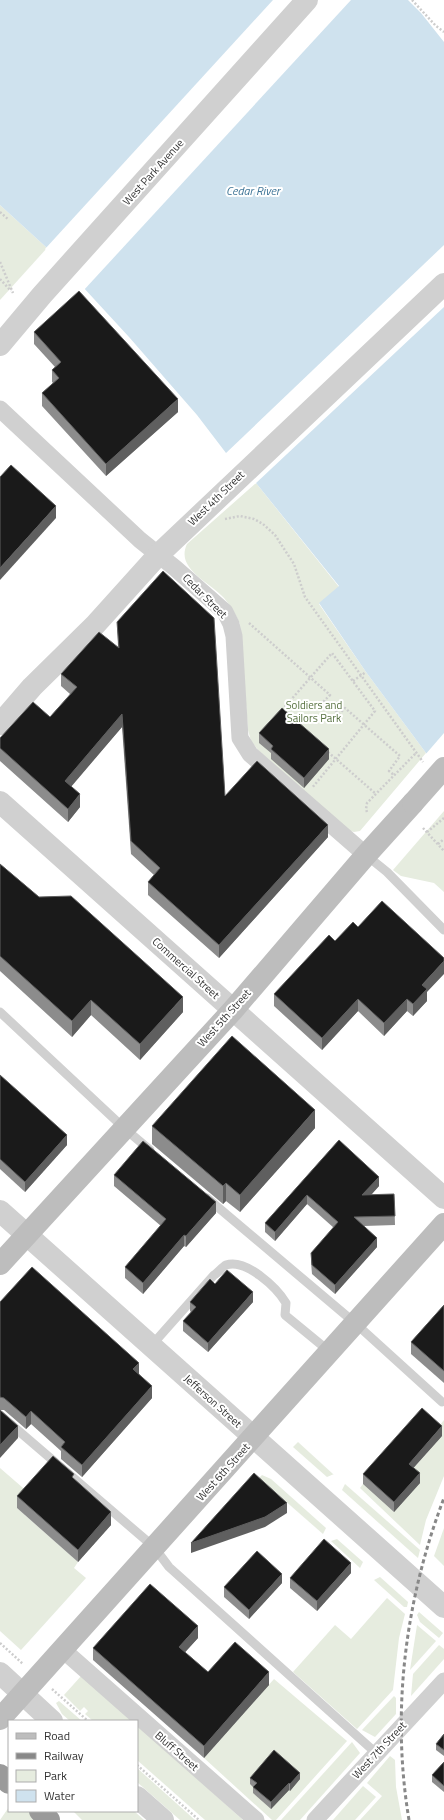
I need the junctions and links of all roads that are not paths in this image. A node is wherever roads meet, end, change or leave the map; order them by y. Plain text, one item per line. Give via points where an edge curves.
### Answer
1 (307, 0) edge
2 (444, 284) edge
3 (0, 344) edge
4 (0, 409) edge
5 (159, 554) junction
6 (0, 724) edge
7 (435, 766) edge
8 (0, 802) edge
9 (366, 855) junction
10 (444, 930) edge
11 (233, 1010) junction
12 (0, 1012) edge
13 (124, 1128) junction
14 (156, 1155) edge
15 (198, 1190) edge
16 (444, 1198) edge
17 (0, 1210) edge
18 (444, 1224) edge
19 (26, 1234) junction
20 (0, 1264) edge
21 (355, 1323) junction
22 (151, 1346) junction
23 (330, 1352) junction
24 (442, 1402) dead end
25 (0, 1415) edge
26 (254, 1437) junction
27 (154, 1548) junction
28 (444, 1607) edge
29 (62, 1649) junction
30 (0, 1673) edge
31 (444, 1681) edge
32 (22, 1694) junction
33 (0, 1719) edge
34 (51, 1720) edge
35 (376, 1754) junction
36 (0, 1775) edge
37 (8, 1782) edge
38 (138, 1797) edge
39 (41, 1812) edge
40 (50, 1820) edge
41 (163, 1820) edge
42 (256, 1820) edge
43 (315, 1820) edge

1 - 3 street, West Park Avenue
2 - 5 street, West 4th Street
4 - 5 street, Cedar Street via 140,540
5 - 6 street, West 4th Street
5 - 9 street, Cedar Street via 224,612 231,624 234,636 240,738 250,754
7 - 9 main road, West 5th Street, bridge via 413,803
8 - 11 street, Commercial Street
9 - 10 lane via 387,872
9 - 11 main road, West 5th Street
11 - 13 main road, West 5th Street
11 - 16 street, Commercial Street
12 - 13 lane
13 - 14 lane
13 - 19 main road, West 5th Street
15 - 21 lane
17 - 19 street, Jefferson Street
18 - 21 main road, West 6th Street
19 - 20 main road, West 5th Street
19 - 22 street, Jefferson Street
21 - 23 main road, West 6th Street
21 - 24 lane
22 - 23 lane via 214,1276 226,1265 240,1264 252,1269 281,1294 286,1303 285,1314
22 - 26 street, Jefferson Street
23 - 26 main road, West 6th Street
25 - 27 lane
26 - 27 main road, West 6th Street
26 - 28 street, Jefferson Street
27 - 29 main road, West 6th Street
27 - 35 lane via 170,1567
29 - 32 main road, West 6th Street
29 - 42 street, Bluff Street
30 - 32 street
31 - 35 street, West 7th Street
32 - 33 main road, West 6th Street
32 - 34 street
35 - 43 street, West 7th Street
36 - 37 highway
38 - 41 street
39 - 40 highway

